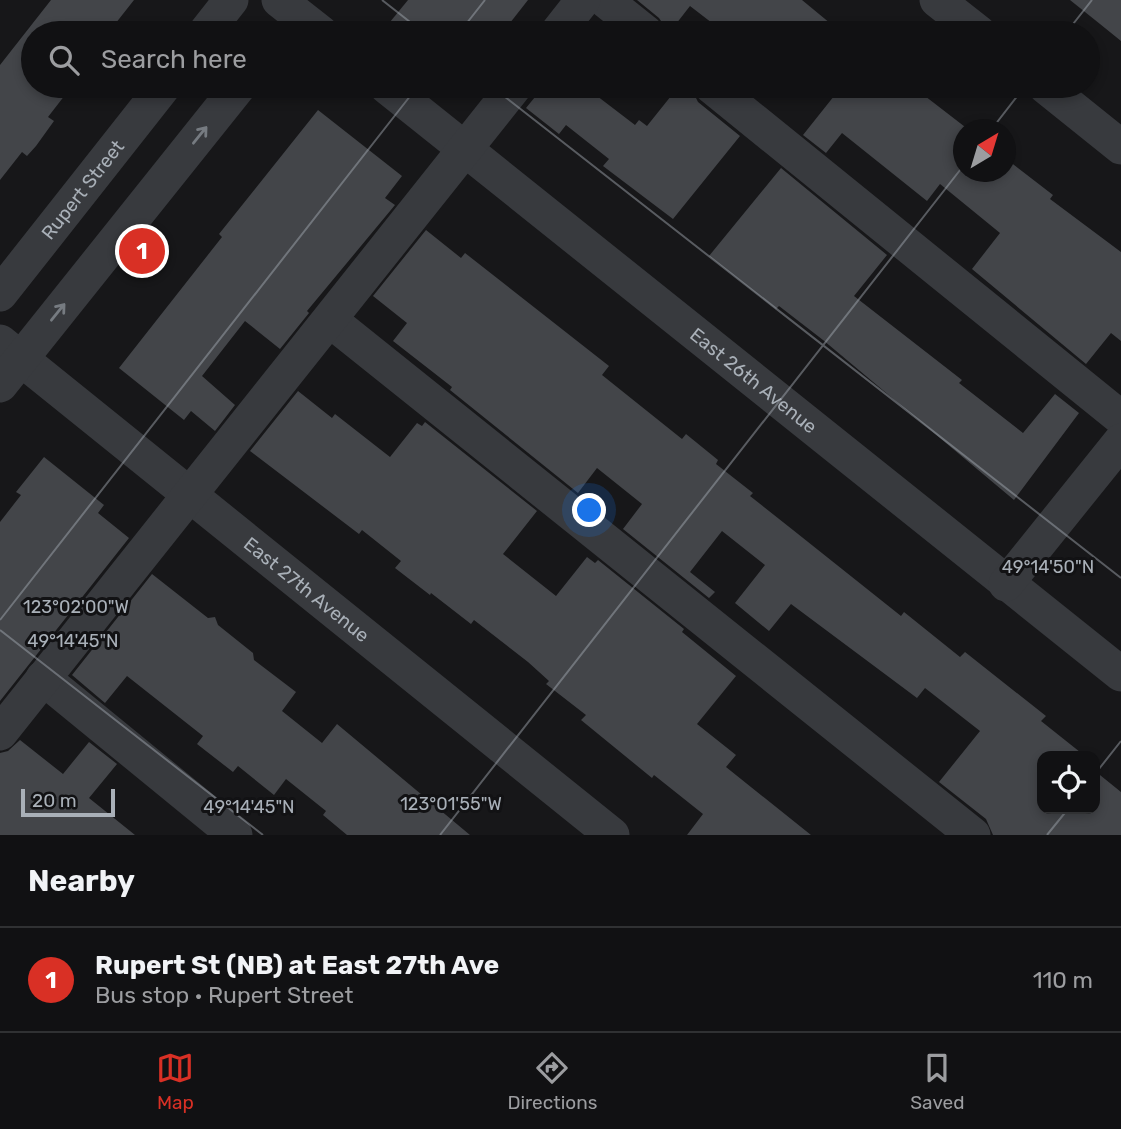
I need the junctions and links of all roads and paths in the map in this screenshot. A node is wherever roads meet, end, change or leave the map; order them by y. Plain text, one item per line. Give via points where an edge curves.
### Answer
1 (231, 0) edge
2 (583, 0) edge
3 (605, 0) edge
4 (937, 0) edge
5 (214, 21) edge
6 (566, 21) edge
7 (631, 21) edge
8 (964, 21) edge
9 (154, 98) edge
10 (229, 98) edge
11 (401, 98) edge
12 (505, 98) edge
13 (726, 98) edge
14 (1060, 98) edge
15 (1121, 147) edge
16 (465, 149) junction
17 (0, 294) edge
18 (330, 320) junction
19 (7, 362) edge
20 (1121, 418) edge
21 (1121, 440) edge
22 (188, 495) junction
23 (1006, 584) junction
24 (1121, 674) edge
25 (43, 678) junction
26 (0, 733) edge
27 (235, 835) edge
28 (612, 835) edge
29 (973, 835) edge

1 - 5 street
2 - 6 street
3 - 7 street
4 - 8 street
9 - 17 street, Rupert Street
19 -> 10 street
11 - 16 street, East 26th Avenue
12 - 16 street
13 - 20 street
14 - 15 street
16 - 18 street
16 - 23 street, East 26th Avenue
18 - 22 street
18 - 29 street
19 - 22 street, East 27th Avenue
21 - 23 street
22 - 25 street
22 - 28 street, East 27th Avenue
23 - 24 street, East 26th Avenue
25 - 26 street
25 - 27 street

